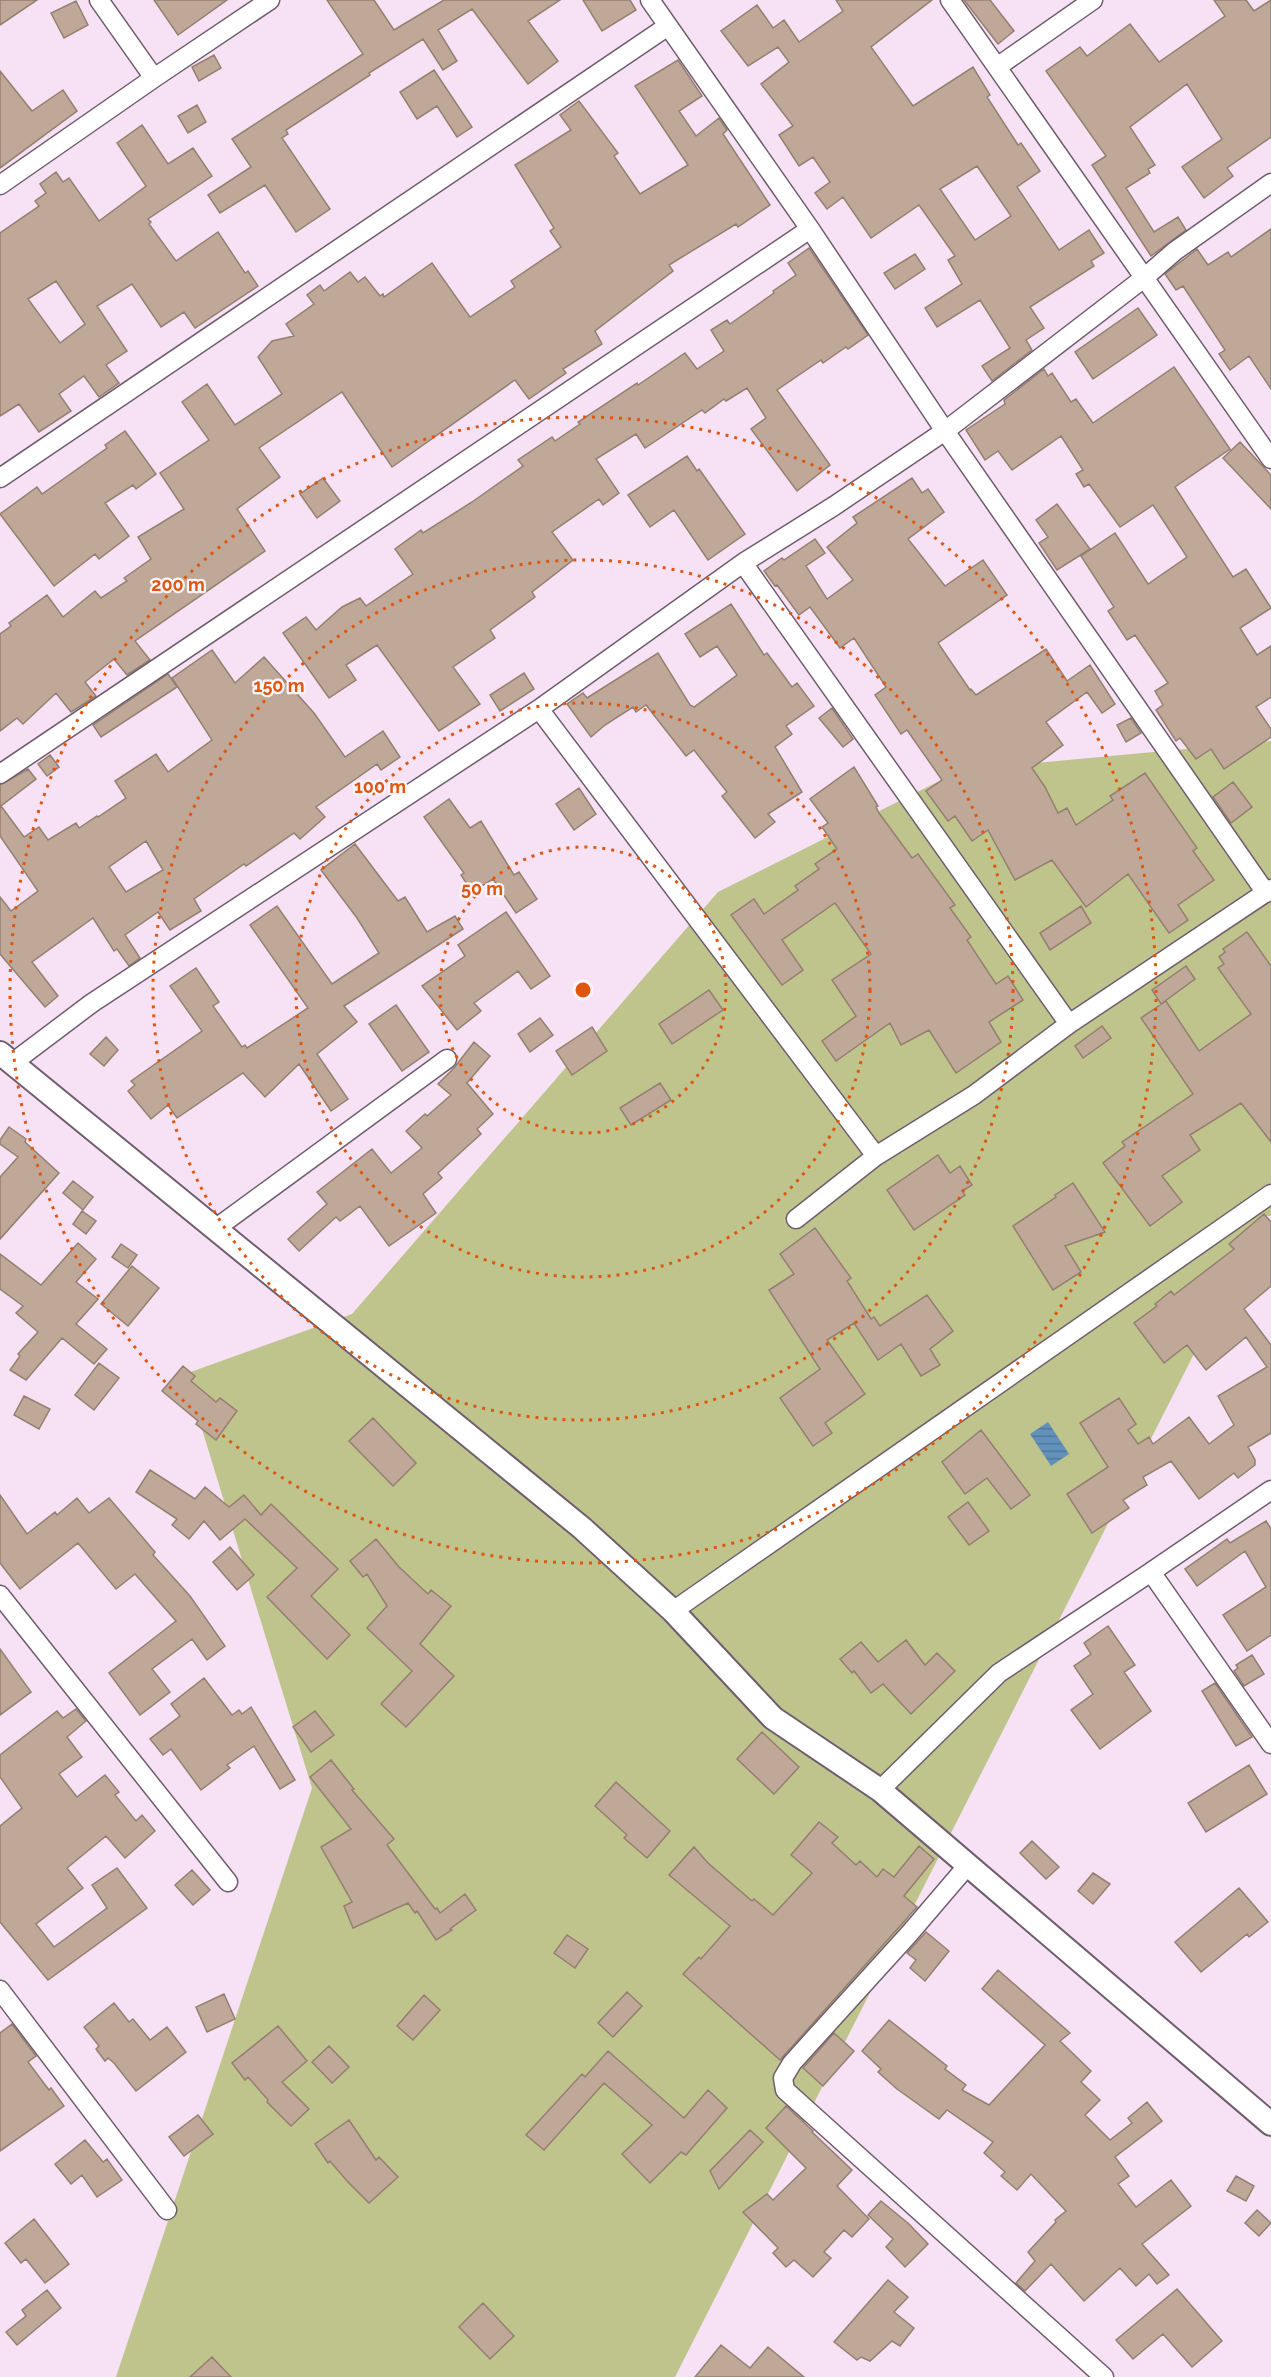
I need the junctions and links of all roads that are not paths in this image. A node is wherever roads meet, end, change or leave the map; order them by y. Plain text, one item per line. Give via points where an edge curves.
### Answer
1 (99, 0) edge
2 (270, 0) edge
3 (650, 0) edge
4 (950, 0) edge
5 (1093, 0) edge
6 (668, 26) junction
7 (997, 67) junction
8 (154, 78) junction
9 (1271, 183) edge
10 (0, 185) edge
11 (810, 229) junction
12 (1144, 278) junction
13 (945, 431) junction
14 (1271, 459) edge
15 (0, 478) edge
16 (743, 563) junction
17 (539, 709) junction
18 (0, 774) edge
19 (1269, 891) edge
20 (1069, 1024) junction
21 (6, 1059) edge
22 (447, 1059) dead end
23 (876, 1156) junction
24 (1271, 1194) edge
25 (796, 1219) dead end
26 (215, 1229) junction
27 (1271, 1490) edge
28 (1150, 1572) junction
29 (0, 1595) edge
30 (673, 1611) junction
31 (1271, 1744) edge
32 (880, 1790) junction
33 (968, 1865) junction
34 (228, 1882) dead end
35 (0, 1990) edge
36 (1271, 2124) edge
37 (167, 2210) dead end
38 (1104, 2377) edge

1 - 8 street
2 - 8 street
3 - 6 street
4 - 7 street
5 - 7 street
6 - 11 street
6 - 15 street
7 - 12 street
8 - 10 street
9 - 12 street via 1175,251
11 - 13 street
11 - 18 street
12 - 13 street
12 - 14 street
13 - 16 street
13 - 19 street
16 - 17 street
16 - 20 street
17 - 21 street
17 - 23 street
19 - 20 street
20 - 23 street via 975,1095
21 - 26 street
22 - 26 street
23 - 25 street
24 - 30 street
26 - 30 street via 582,1528
27 - 28 street
28 - 31 street
28 - 32 street via 999,1673
29 - 34 street
30 - 32 street via 773,1718
32 - 33 street
33 - 36 street
33 - 38 street via 792,2062 783,2078 785,2090
35 - 37 street

